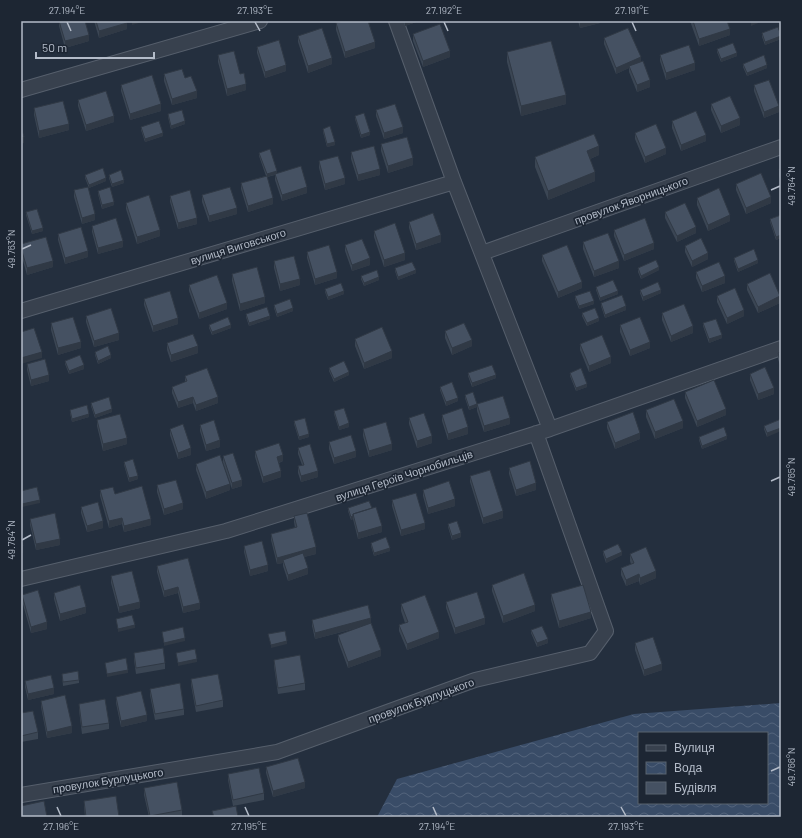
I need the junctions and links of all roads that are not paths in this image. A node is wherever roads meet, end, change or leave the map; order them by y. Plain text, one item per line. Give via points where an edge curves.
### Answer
1 (260, 21) edge
2 (396, 21) edge
3 (21, 90) edge
4 (781, 147) edge
5 (454, 182) junction
6 (482, 253) junction
7 (21, 311) edge
8 (781, 348) edge
9 (543, 431) junction
10 (21, 579) edge
11 (21, 795) edge

1 - 3 street
2 - 5 street
4 - 6 street, провулок Яворницького
5 - 6 street
5 - 7 street, вулиця Виговського
6 - 9 street
8 - 9 street, вулиця Героїв Чорнобильців
9 - 10 street, вулиця Героїв Чорнобильців via 226,532
9 - 11 street, провулок Бурлуцького via 606,631 590,653 475,680 277,752

